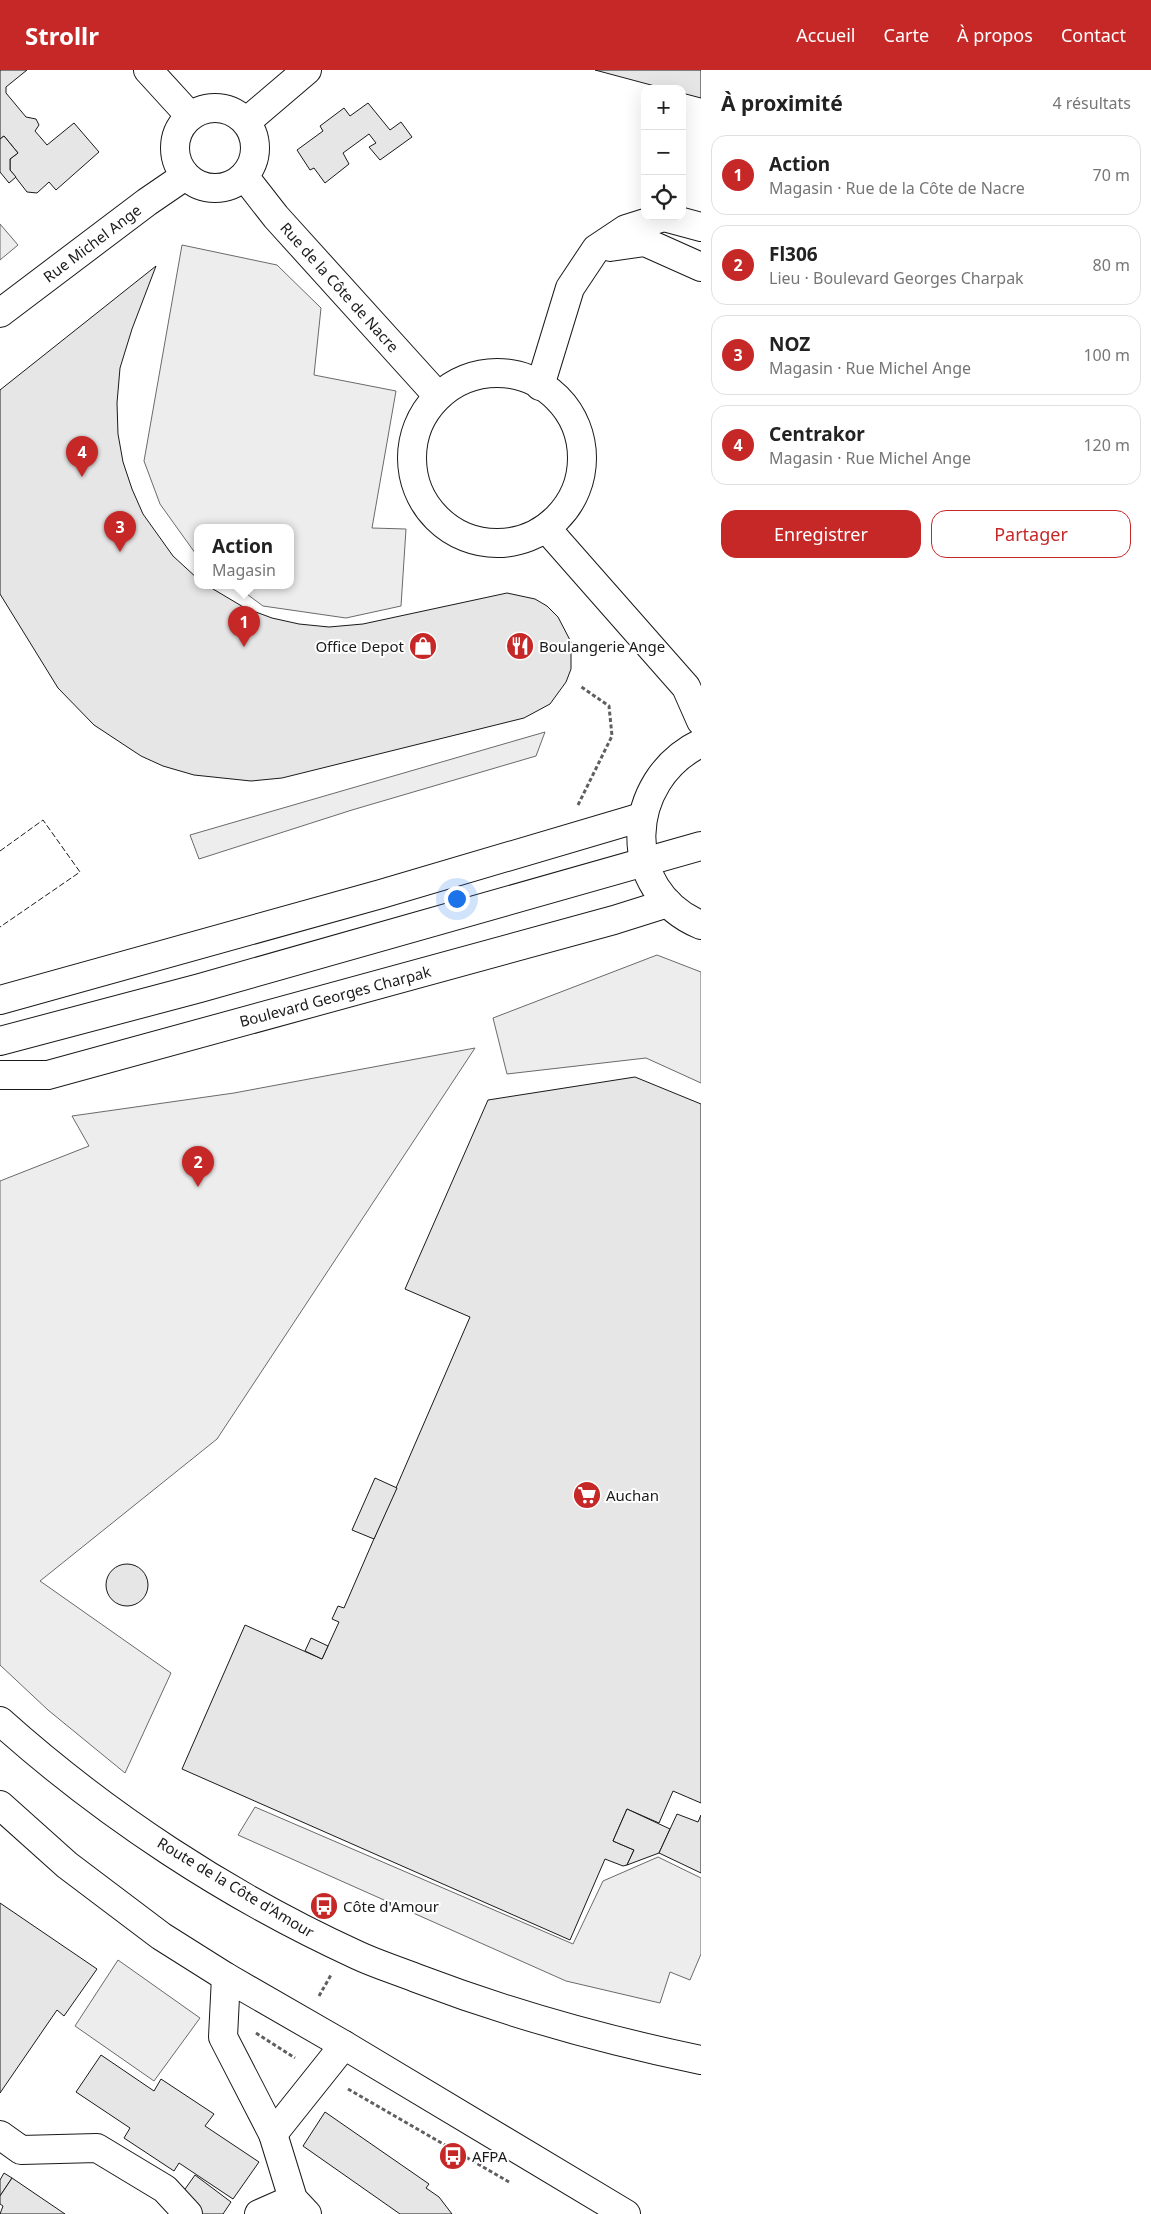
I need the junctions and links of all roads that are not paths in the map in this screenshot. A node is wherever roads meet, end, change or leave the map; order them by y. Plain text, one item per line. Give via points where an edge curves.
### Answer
1 (148, 70) edge
2 (307, 70) edge
3 (190, 116) junction
4 (246, 122) junction
5 (185, 176) junction
6 (244, 176) junction
7 (701, 227) edge
8 (596, 249) junction
9 (701, 267) edge
10 (0, 313) edge
11 (540, 386) junction
12 (438, 396) junction
13 (546, 528) junction
14 (701, 721) edge
15 (701, 743) edge
16 (642, 817) junction
17 (701, 846) edge
18 (645, 860) junction
19 (668, 903) junction
20 (701, 925) edge
21 (0, 1000) edge
22 (0, 1041) edge
23 (0, 1075) edge
24 (0, 1721) edge
25 (0, 1805) edge
26 (226, 1977) junction
27 (344, 2044) junction
28 (701, 2060) edge
29 (273, 2134) junction
30 (0, 2135) edge
31 (300, 2207) edge
32 (188, 2214) edge
33 (259, 2214) edge
34 (626, 2214) edge

1 - 3 main road
2 - 4 main road
3 - 4 main road via 213,108 237,114
3 - 5 main road via 181,126 175,145 178,164
4 - 6 main road via 255,144 255,155
5 - 6 main road via 208,188 234,184
5 - 10 main road, Rue Michel Ange
6 - 12 main road, Rue de la Côte de Nacre via 276,217
7 - 8 main road via 664,217 626,229
8 - 9 main road via 645,242
8 - 11 main road via 570,288
11 - 12 main road via 505,373 480,374 458,382
11 - 13 main road via 551,392 568,412 579,435 582,462 577,487 565,510
12 - 13 main road via 422,416 413,440 411,464 417,489 430,511 449,529 472,540 498,544 523,540
13 - 14 main road via 686,688
15 - 16 main road via 685,751 665,769 650,791
16 - 18 main road via 641,839
16 - 21 main road via 578,822 371,896
17 - 18 main road
18 - 19 main road via 654,883
18 - 22 main road via 200,988
19 - 20 main road
19 - 23 main road, Boulevard Georges Charpak via 48,1075
24 - 28 main road, Route de la Côte d'Amour via 53,1767 181,1858 266,1909 345,1949 473,1999 623,2042
25 - 26 main road via 67,1865 161,1936
26 - 27 main road
26 - 29 main road via 223,2037
27 - 29 main road
27 - 34 main road
29 - 31 main road
30 - 32 main road via 21,2150 97,2148 165,2189
31 - 33 main road

